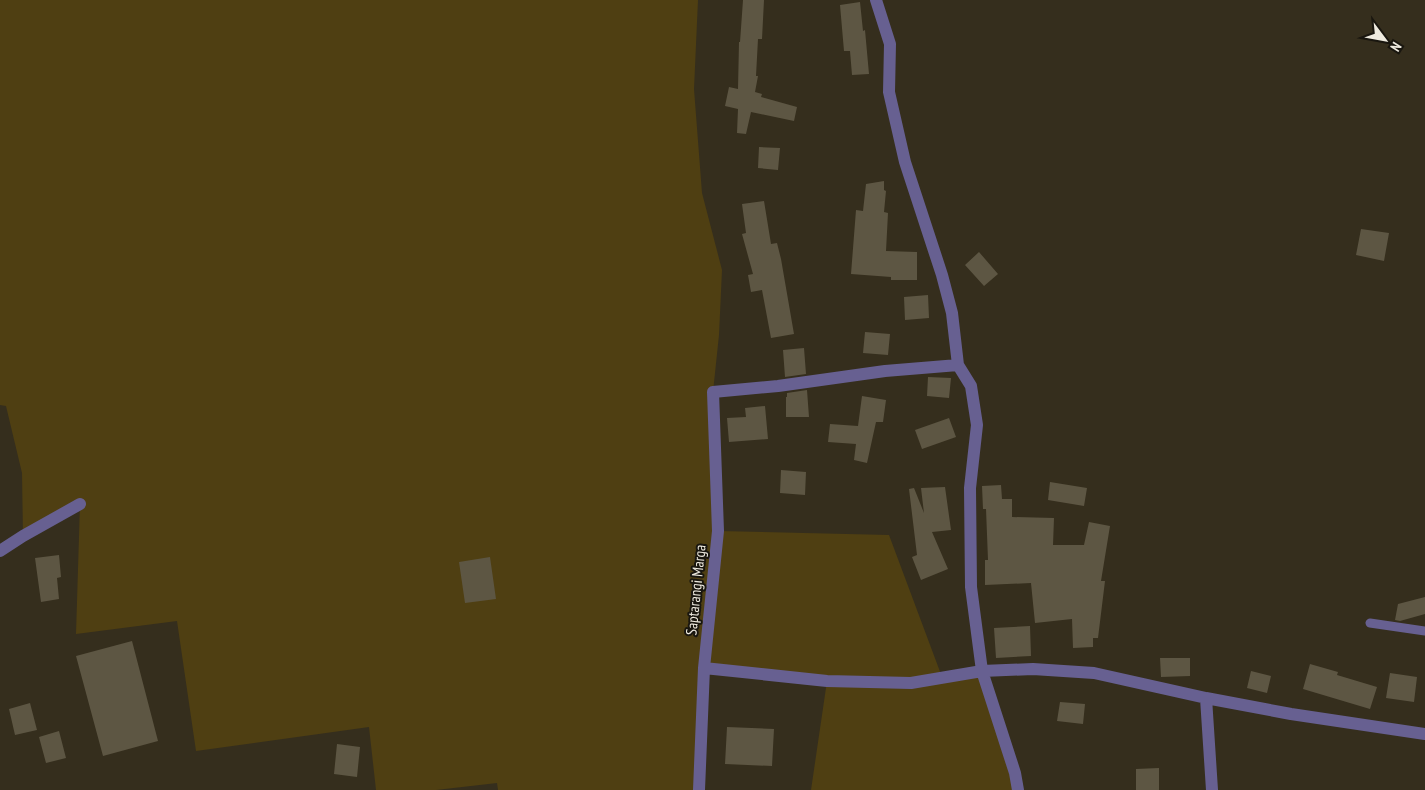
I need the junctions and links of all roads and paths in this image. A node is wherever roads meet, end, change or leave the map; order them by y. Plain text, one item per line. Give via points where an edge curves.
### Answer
1 (876, 0) edge
2 (958, 365) junction
3 (80, 504) dead end
4 (0, 550) edge
5 (1370, 623) dead end
6 (1425, 631) edge
7 (704, 668) junction
8 (982, 670) junction
9 (1206, 698) junction
10 (1425, 734) edge
11 (699, 790) edge
12 (1018, 790) edge
13 (1212, 790) edge

1 - 2 street via 890,44 889,92 905,162 952,313
2 - 7 street, Saptarangi Marga via 712,392 718,531
2 - 8 street via 972,386 977,425 970,488 970,587
3 - 4 street
5 - 6 lane
7 - 8 street via 827,681 911,683
7 - 11 street, Saptarangi Marga
8 - 9 street via 1094,673
8 - 12 street
9 - 10 street
9 - 13 street

